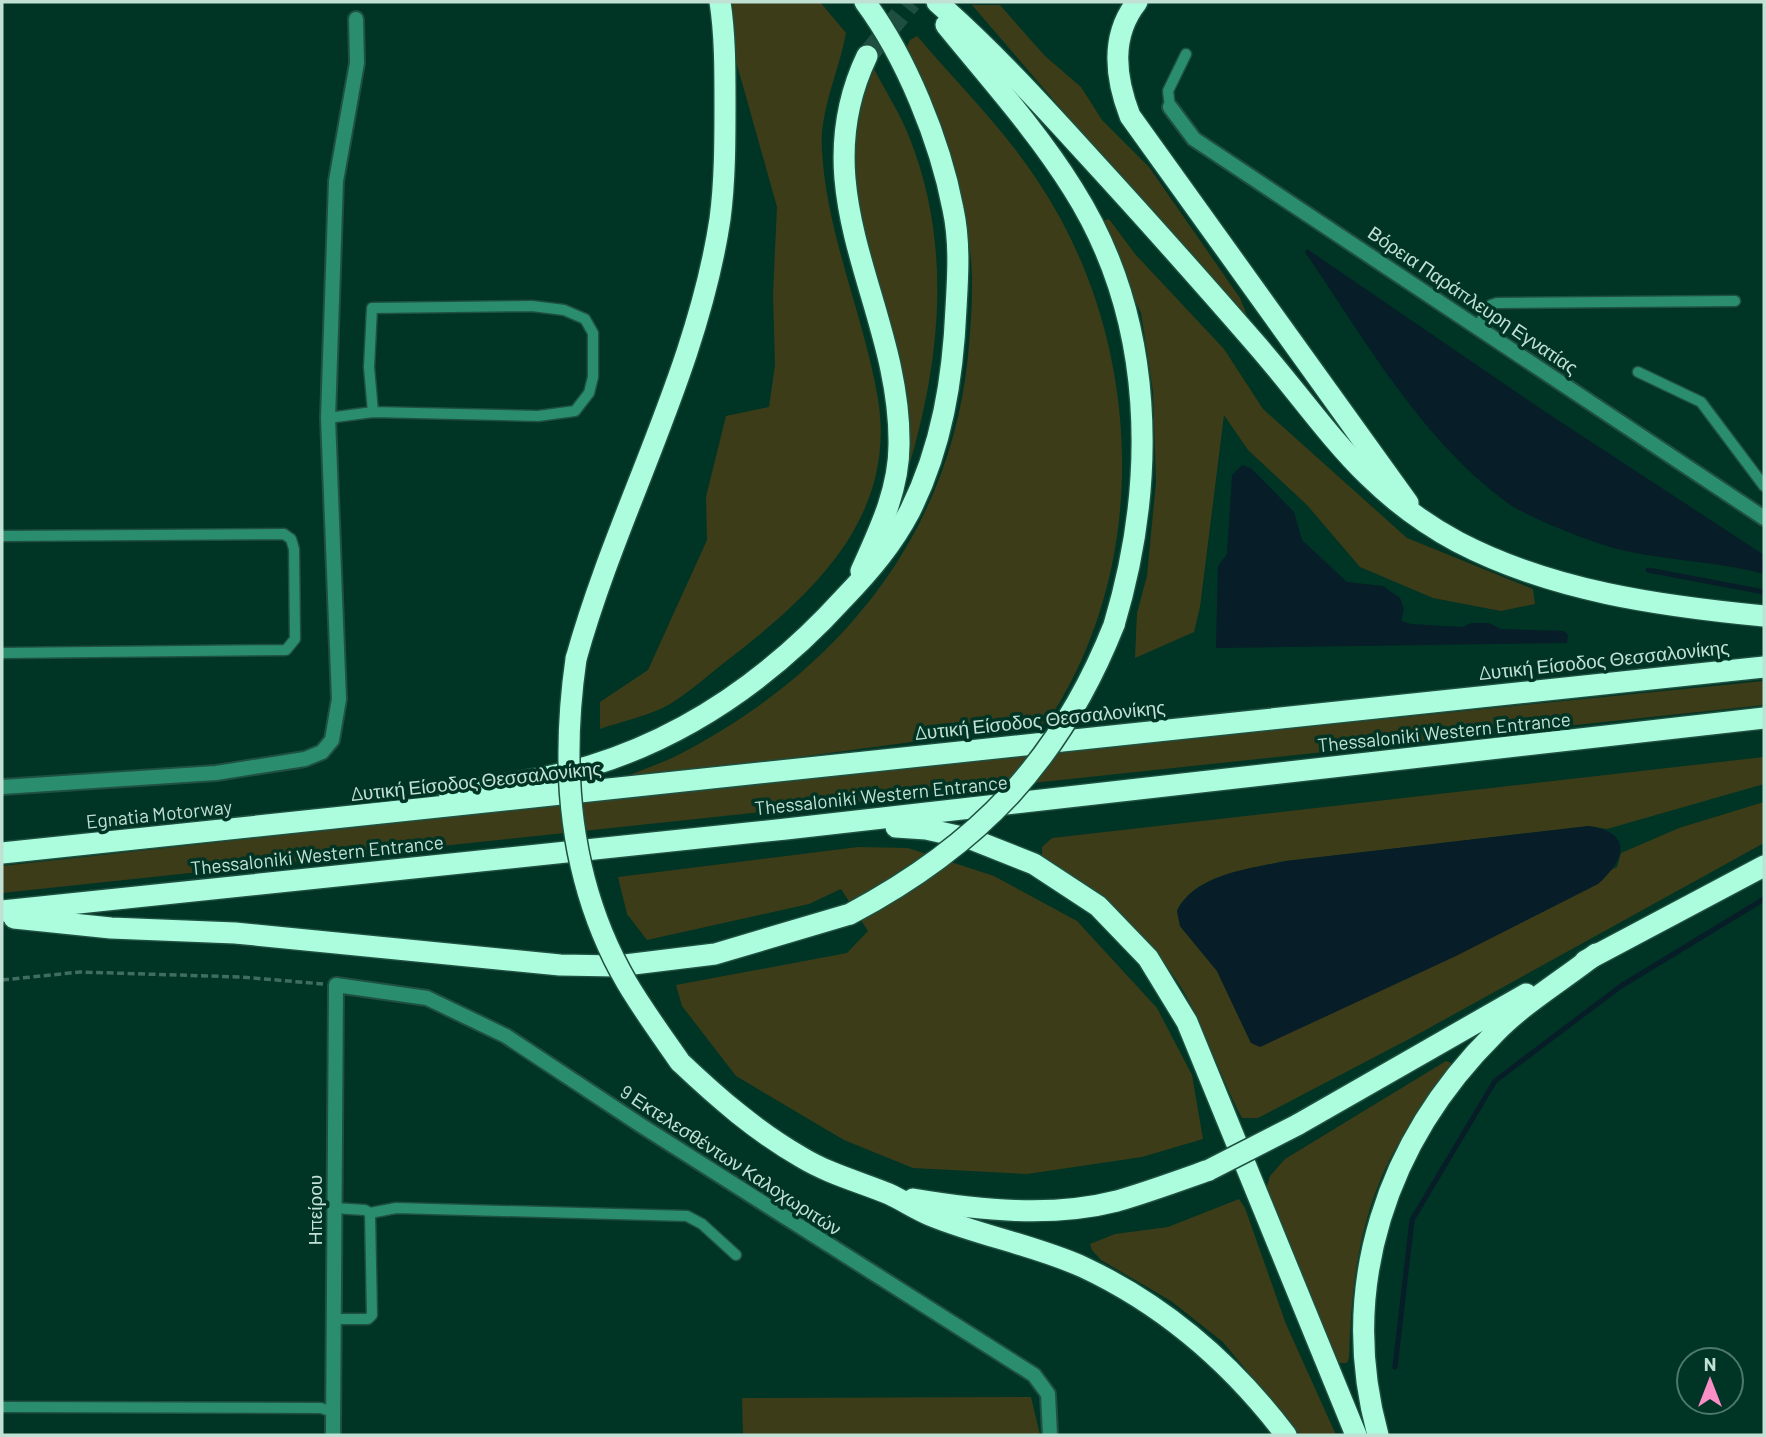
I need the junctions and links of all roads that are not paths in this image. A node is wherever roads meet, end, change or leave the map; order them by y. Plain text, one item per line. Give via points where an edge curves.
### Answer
1 (720, 2) edge
2 (865, 2) edge
3 (927, 2) edge
4 (937, 2) edge
5 (1137, 2) edge
6 (356, 19) dead end
7 (1186, 54) dead end
8 (867, 56) tunnel mouth
9 (1170, 107) joint
10 (1735, 301) dead end
11 (1478, 326) junction
12 (1637, 372) dead end
13 (373, 412) junction
14 (328, 418) junction
15 (1764, 486) edge
16 (1764, 518) edge
17 (1419, 519) junction
18 (2, 536) edge
19 (854, 588) junction
20 (1764, 616) edge
21 (2, 653) edge
22 (1764, 667) edge
23 (1764, 718) edge
24 (2, 787) edge
25 (320, 820) junction
26 (786, 829) junction
27 (2, 853) edge
28 (1764, 866) edge
29 (2, 911) edge
30 (2, 917) edge
31 (1595, 954) junction
32 (336, 985) joint
33 (890, 1195) junction
34 (334, 1208) junction
35 (370, 1213) junction
36 (736, 1255) dead end
37 (333, 1319) junction
38 (2, 1407) edge
39 (333, 1412) junction
40 (333, 1435) edge
41 (1050, 1435) edge
42 (1286, 1435) edge
43 (1356, 1435) edge
44 (1378, 1435) edge

1 - 33 highway, bridge via 725,142 720,218 679,374 592,601 576,659 568,712 569,808 595,913 626,981 680,1062 724,1104 802,1158
2 - 19 highway via 902,64 942,165 954,210 958,277 949,396 937,440 911,509 884,555
3 - 30 highway, bridge via 1073,189 1096,233 1124,306 1142,396 1142,490 1136,540 1114,625 1080,700 1050,748 1014,792 933,865 895,890 850,914 715,954 617,966 559,965 234,933
4 - 17 highway via 1039,102 1119,190 1259,347 1340,449 1376,486
5 - 17 highway via 1128,14 1117,50 1121,93 1130,116
6 - 14 street via 357,63 336,181
7 - 9 lane via 1168,91
8 - 19 highway via 846,115 842,142 845,185 897,398 899,445 896,479 886,511
9 - 11 street, Βόρεια Παράπλευρη Εγνατίας via 1194,139
10 - 11 lane via 1497,303
11 - 16 street, Βόρεια Παράπλευρη Εγνατίας
12 - 15 lane via 1701,402
13 - 13 lane via 369,368 372,308 553,309 585,319 593,333 593,377 589,393 575,411 538,416
13 - 14 lane
14 - 24 street via 339,699 332,740 322,752 305,759 216,773
17 - 20 highway via 1513,568 1575,587
18 - 21 lane via 284,534 294,549 295,639 286,650
19 - 25 highway via 785,660 739,695 699,720 629,752 547,778 410,798
22 - 25 highway, Δυτική Είσοδος Θεσσαλονίκης
23 - 26 highway, Thessaloniki Western Entrance
25 - 27 highway, Egnatia Motorway
26 - 29 highway, Thessaloniki Western Entrance
26 - 43 highway via 926,829 971,839 1034,864 1088,899 1124,930 1171,990 1187,1022
28 - 31 highway
31 - 33 highway, bridge via 1297,1125 1209,1170 1114,1202 1055,1210 977,1210
31 - 44 highway via 1497,1031 1461,1069 1407,1150 1385,1199 1368,1273 1364,1364
32 - 34 street, Ηπείρου
32 - 41 street, 9 Εκτελεσθέντων Καλοχωριτών via 428,998 506,1036 1034,1375 1048,1394
33 - 42 highway via 931,1216 1082,1267 1135,1295 1225,1365
34 - 35 lane
34 - 37 street, Ηπείρου
35 - 36 lane via 396,1208 687,1216
35 - 37 lane via 372,1315 368,1319
37 - 39 street, Ηπείρου
38 - 39 lane via 321,1408
39 - 40 street, Ηπείρου

